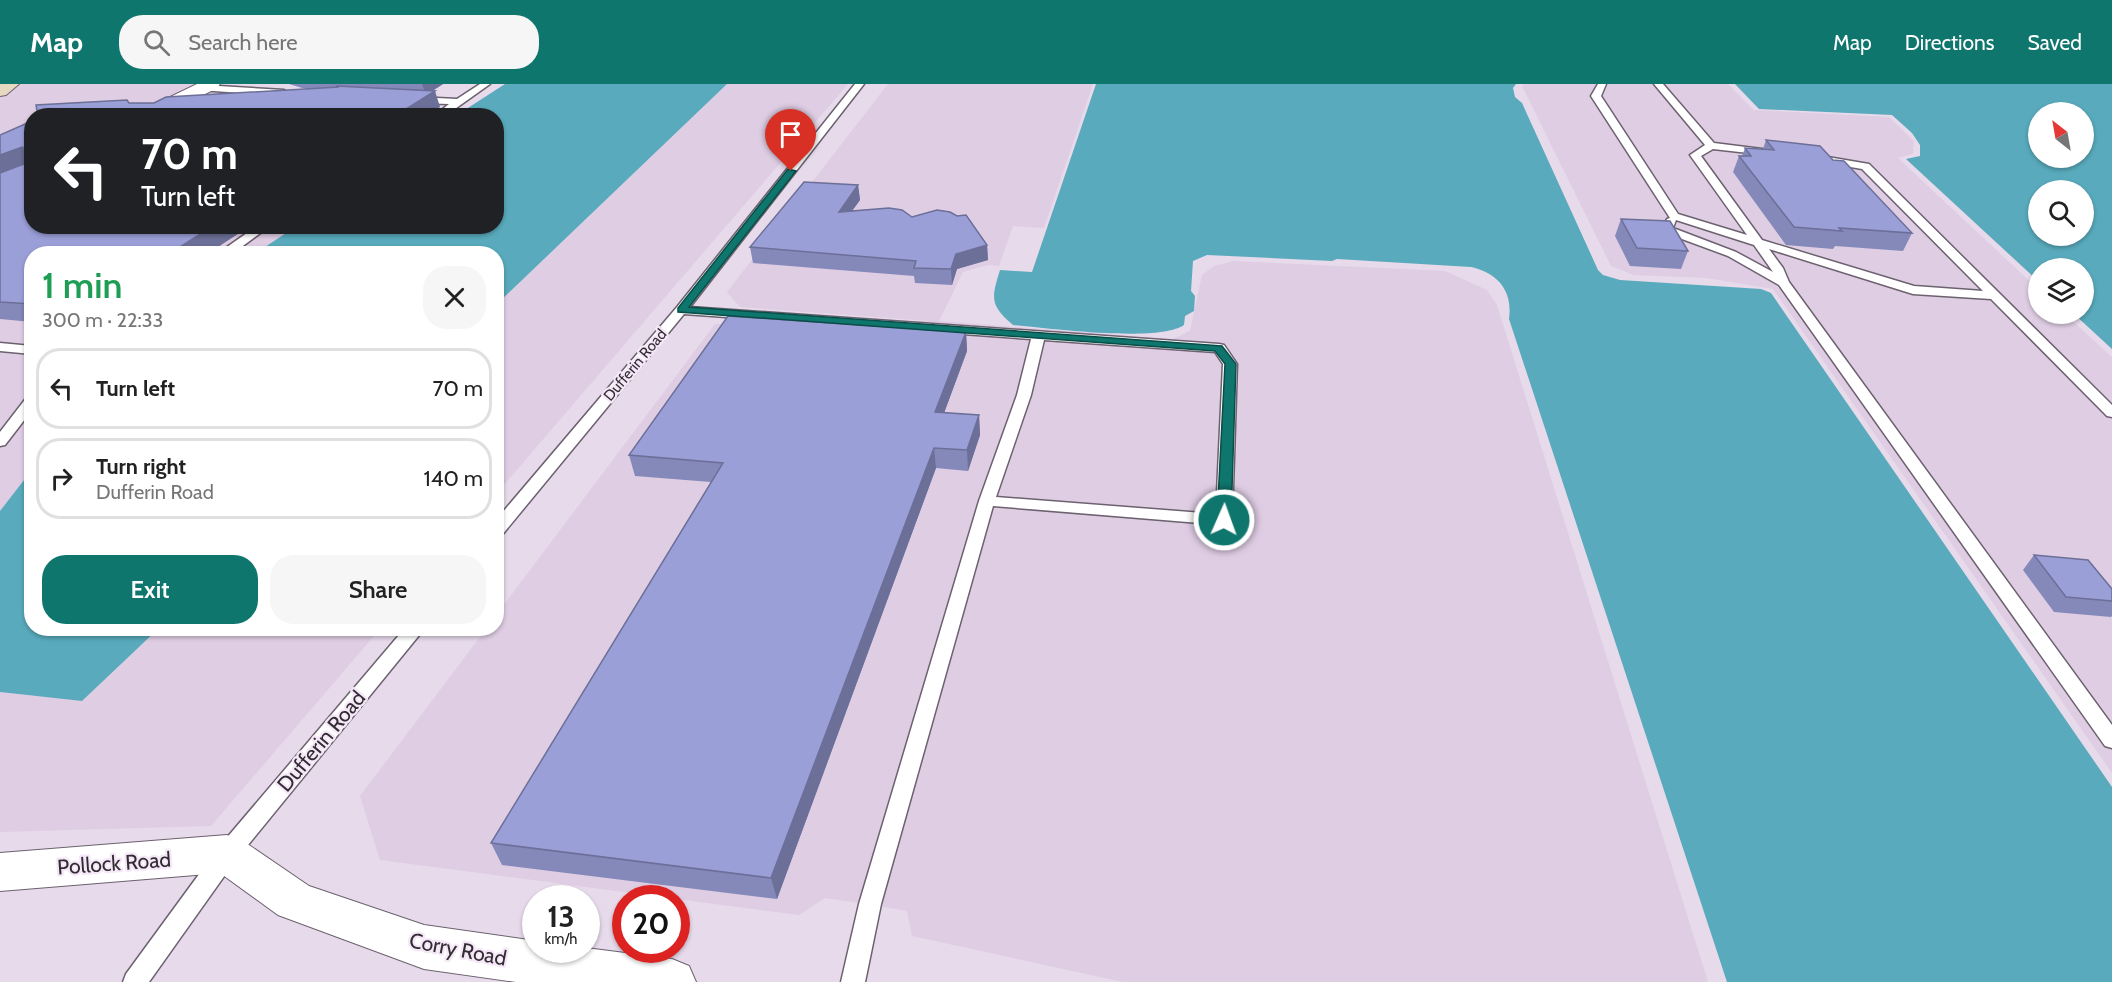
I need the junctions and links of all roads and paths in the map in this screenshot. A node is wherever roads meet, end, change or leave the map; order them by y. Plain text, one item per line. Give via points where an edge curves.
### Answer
1 (486, 84) edge
2 (860, 84) edge
3 (1602, 84) edge
4 (1658, 84) edge
5 (206, 86) edge
6 (297, 93) edge
7 (401, 99) edge
8 (459, 102) junction
9 (162, 108) edge
10 (450, 108) edge
11 (1711, 146) junction
12 (1780, 153) edge
13 (1802, 156) edge
14 (1674, 216) junction
15 (253, 234) edge
16 (1756, 240) junction
17 (235, 246) edge
18 (1783, 282) junction
19 (1995, 296) junction
20 (681, 310) junction
21 (1039, 335) junction
22 (0, 347) edge
23 (24, 349) edge
24 (24, 410) edge
25 (2112, 412) edge
26 (0, 442) edge
27 (987, 501) junction
28 (504, 521) edge
29 (409, 636) edge
30 (2112, 740) edge
31 (227, 854) junction
32 (0, 872) edge
33 (135, 981) edge
34 (670, 982) edge
35 (853, 982) edge

1 - 8 lane
2 - 20 lane, Dufferin Road
3 - 14 lane via 1596,96
4 - 11 lane
5 - 6 lane
5 - 9 street
7 - 8 lane
8 - 10 lane
11 - 12 lane
11 - 16 lane via 1695,155
13 - 19 lane via 1865,166
14 - 16 lane
14 - 18 lane via 1667,230 1732,255
15 - 17 lane
16 - 18 lane
16 - 19 lane via 1913,290
18 - 30 lane
19 - 25 lane
20 - 21 lane
20 - 28 lane, Dufferin Road
21 - 27 lane via 1020,406
21 - 27 lane via 1218,348 1230,364 1224,520
22 - 23 lane
24 - 26 lane
27 - 35 lane via 870,904
29 - 31 lane, Dufferin Road
31 - 32 street, Pollock Road
31 - 33 lane, Dufferin Road
31 - 34 street, Corry Road via 294,901 424,947

